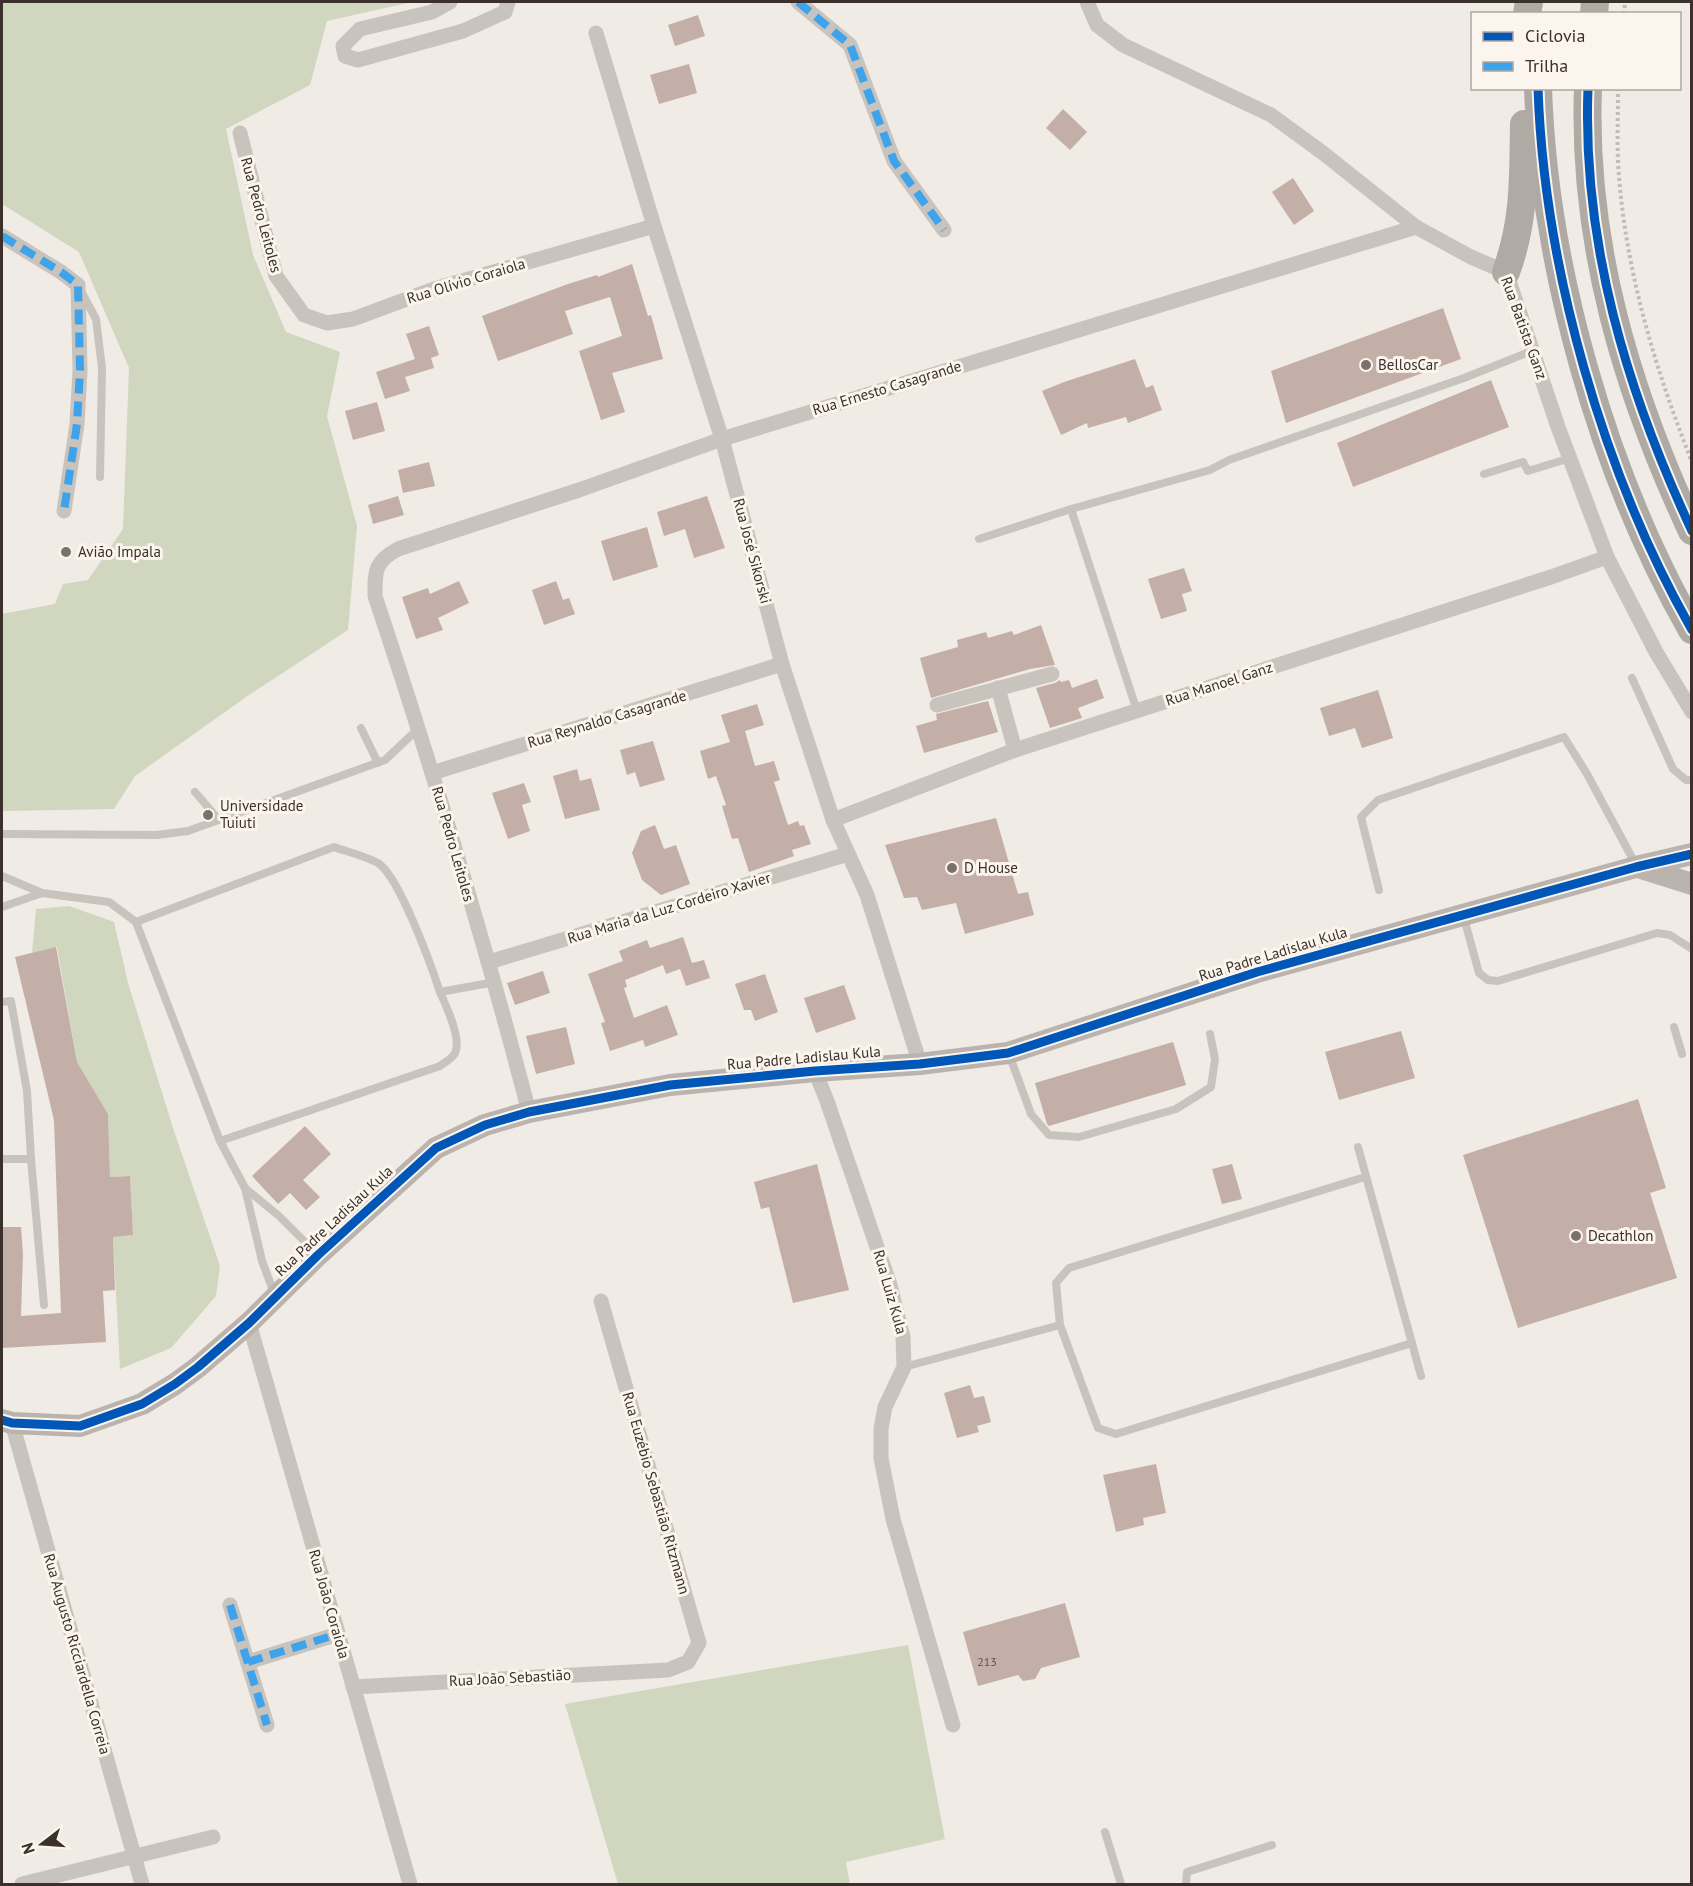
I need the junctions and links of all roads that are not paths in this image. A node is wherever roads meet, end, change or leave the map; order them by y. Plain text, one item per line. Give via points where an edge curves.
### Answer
1 (450, 2) edge
2 (508, 2) edge
3 (798, 2) edge
4 (1087, 2) edge
5 (596, 33) dead end
6 (1524, 90) edge
7 (1538, 90) edge
8 (1588, 90) edge
9 (240, 133) dead end
10 (654, 226) junction
11 (1416, 227) junction
12 (944, 230) dead end
13 (2, 236) edge
14 (1506, 272) junction
15 (78, 285) junction
16 (288, 295) joint
17 (1534, 350) junction
18 (722, 439) junction
19 (1570, 458) junction
20 (1484, 474) dead end
21 (100, 477) dead end
22 (1071, 509) junction
23 (64, 511) dead end
24 (1688, 513) edge
25 (980, 539) dead end
26 (1607, 557) junction
27 (375, 576) joint
28 (1690, 630) edge
29 (782, 664) junction
30 (1052, 674) dead end
31 (1632, 678) dead end
32 (998, 688) junction
33 (937, 705) dead end
34 (1137, 711) junction
35 (1692, 712) edge
36 (361, 728) dead end
37 (419, 728) junction
38 (1015, 750) junction
39 (378, 763) junction
40 (432, 773) junction
41 (1692, 780) edge
42 (195, 792) dead end
43 (219, 820) junction
44 (833, 820) junction
45 (2, 834) edge
46 (848, 854) junction
47 (1692, 854) edge
48 (1636, 867) junction
49 (2, 876) edge
50 (1692, 884) edge
51 (1379, 890) dead end
52 (42, 893) junction
53 (2, 907) edge
54 (1463, 915) junction
55 (136, 922) junction
56 (1692, 949) edge
57 (489, 962) junction
58 (495, 982) junction
59 (440, 992) junction
60 (2, 1002) edge
61 (1674, 1028) dead end
62 (1210, 1034) dead end
63 (1008, 1053) junction
64 (1682, 1054) dead end
65 (920, 1064) junction
66 (815, 1071) junction
67 (529, 1112) junction
68 (220, 1141) junction
69 (1358, 1147) dead end
70 (2, 1159) edge
71 (30, 1159) junction
72 (1365, 1177) junction
73 (245, 1188) junction
74 (318, 1256) junction
75 (276, 1297) junction
76 (601, 1301) dead end
77 (44, 1305) dead end
78 (249, 1323) junction
79 (1060, 1325) junction
80 (1412, 1343) junction
81 (904, 1367) junction
82 (1421, 1376) dead end
83 (7, 1421) edge
84 (230, 1605) dead end
85 (338, 1634) junction
86 (248, 1662) junction
87 (668, 1670) joint
88 (353, 1687) junction
89 (267, 1725) dead end
90 (954, 1725) dead end
91 (1105, 1832) dead end
92 (213, 1837) dead end
93 (1272, 1845) dead end
94 (135, 1857) junction
95 (22, 1884) edge
96 (142, 1884) edge
97 (410, 1884) edge
98 (1121, 1884) edge
99 (1186, 1884) edge

1 - 2 street via 432,12 360,29 343,46 345,56 358,60 463,32 505,12
3 - 12 street via 850,45 894,161
4 - 11 street, Rua Batista Ganz via 1096,25 1123,45 1272,115
5 - 10 street, Rua José Sikorski
6 - 14 highway via 1523,197 1516,243
7 - 28 highway via 1552,228 1579,345 1631,505
8 - 24 highway via 1588,168 1604,276 1635,393 1656,452
9 - 16 street, Rua Pedro Leitoles via 276,276
10 - 16 street, Rua Olívio Coraiola via 434,289 353,319 327,323 304,315
10 - 18 street, Rua José Sikorski
11 - 14 street, Rua Batista Ganz
11 - 18 street, Rua Ernesto Casagrande
13 - 15 street
14 - 17 street, Rua Batista Ganz
15 - 21 lane via 96,319 102,368
15 - 23 street via 77,424
17 - 19 street, Rua Batista Ganz
17 - 22 lane via 1210,470
18 - 27 street, Rua Ernesto Casagrande via 398,549 382,558
18 - 29 street, Rua José Sikorski
19 - 20 lane via 1528,471 1523,462
19 - 26 street, Rua Batista Ganz
22 - 25 lane
22 - 34 lane
26 - 34 street, Rua Manoel Ganz
26 - 35 street, Rua Batista Ganz
27 - 37 street, Rua Pedro Leitoles via 375,596
29 - 40 street, Rua Reynaldo Casagrande
29 - 44 street, Rua José Sikorski
30 - 32 street
31 - 41 lane via 1673,769 1686,780
32 - 33 street
32 - 38 street
34 - 38 street, Rua Manoel Ganz
36 - 39 lane
37 - 39 lane
37 - 40 street, Rua Pedro Leitoles
38 - 44 street, Rua Manoel Ganz
39 - 43 lane
40 - 57 street, Rua Pedro Leitoles
42 - 43 lane
43 - 45 lane via 188,831 157,835
44 - 46 street, Rua José Sikorski
46 - 57 street, Rua Maria da Luz Cordeiro Xavier
46 - 65 street, Rua José Sikorski via 870,904
47 - 48 street, Rua Padre Ladislau Kula
48 - 50 street
48 - 51 lane via 1564,737 1378,800 1361,817
48 - 54 street, Rua Padre Ladislau Kula
49 - 52 lane
52 - 53 lane
52 - 55 lane via 109,902
54 - 56 lane via 1479,973 1488,980 1498,981 1657,933 1670,935
54 - 63 street, Rua Padre Ladislau Kula via 1257,972
55 - 59 lane via 334,847 378,864 389,874 401,894
55 - 68 lane
57 - 58 street, Rua Pedro Leitoles
58 - 59 lane
58 - 67 street, Rua Pedro Leitoles
59 - 68 lane via 458,1045 454,1056 440,1066
60 - 71 lane via 11,1000 27,1091
61 - 64 lane
62 - 63 lane via 1215,1059 1211,1087 1176,1109 1079,1137 1049,1135 1031,1114
63 - 65 street, Rua Padre Ladislau Kula
65 - 66 street, Rua Padre Ladislau Kula
66 - 67 street, Rua Padre Ladislau Kula via 670,1085
66 - 81 street, Rua Luiz Kula via 890,1285 903,1336
67 - 74 street, Rua Padre Ladislau Kula via 485,1125 436,1148
68 - 73 lane
69 - 72 lane
70 - 71 lane
71 - 77 lane
72 - 79 lane via 1069,1268 1056,1283
72 - 80 lane
73 - 74 lane
73 - 75 lane via 253,1231
74 - 75 street, Rua Padre Ladislau Kula
75 - 78 street, Rua Padre Ladislau Kula
76 - 87 street, Rua Euzébio Sebastião Ritzmann via 699,1642 687,1662
78 - 83 street, Rua Padre Ladislau Kula via 198,1367 142,1404 80,1426
78 - 85 street, Rua João Coraiola
79 - 80 lane via 1098,1428 1116,1434
79 - 81 lane
80 - 82 lane
81 - 90 street, Rua Luiz Kula via 885,1407 881,1458 893,1519
83 - 94 street, Rua Augusto Ricciardella Correia
84 - 86 street
85 - 86 street
85 - 88 street, Rua João Coraiola
86 - 89 street
87 - 88 street, Rua João Sebastião
88 - 97 street, Rua João Coraiola
91 - 98 lane
92 - 94 street
93 - 99 lane via 1187,1872
94 - 95 street
94 - 96 street, Rua Augusto Ricciardella Correia

